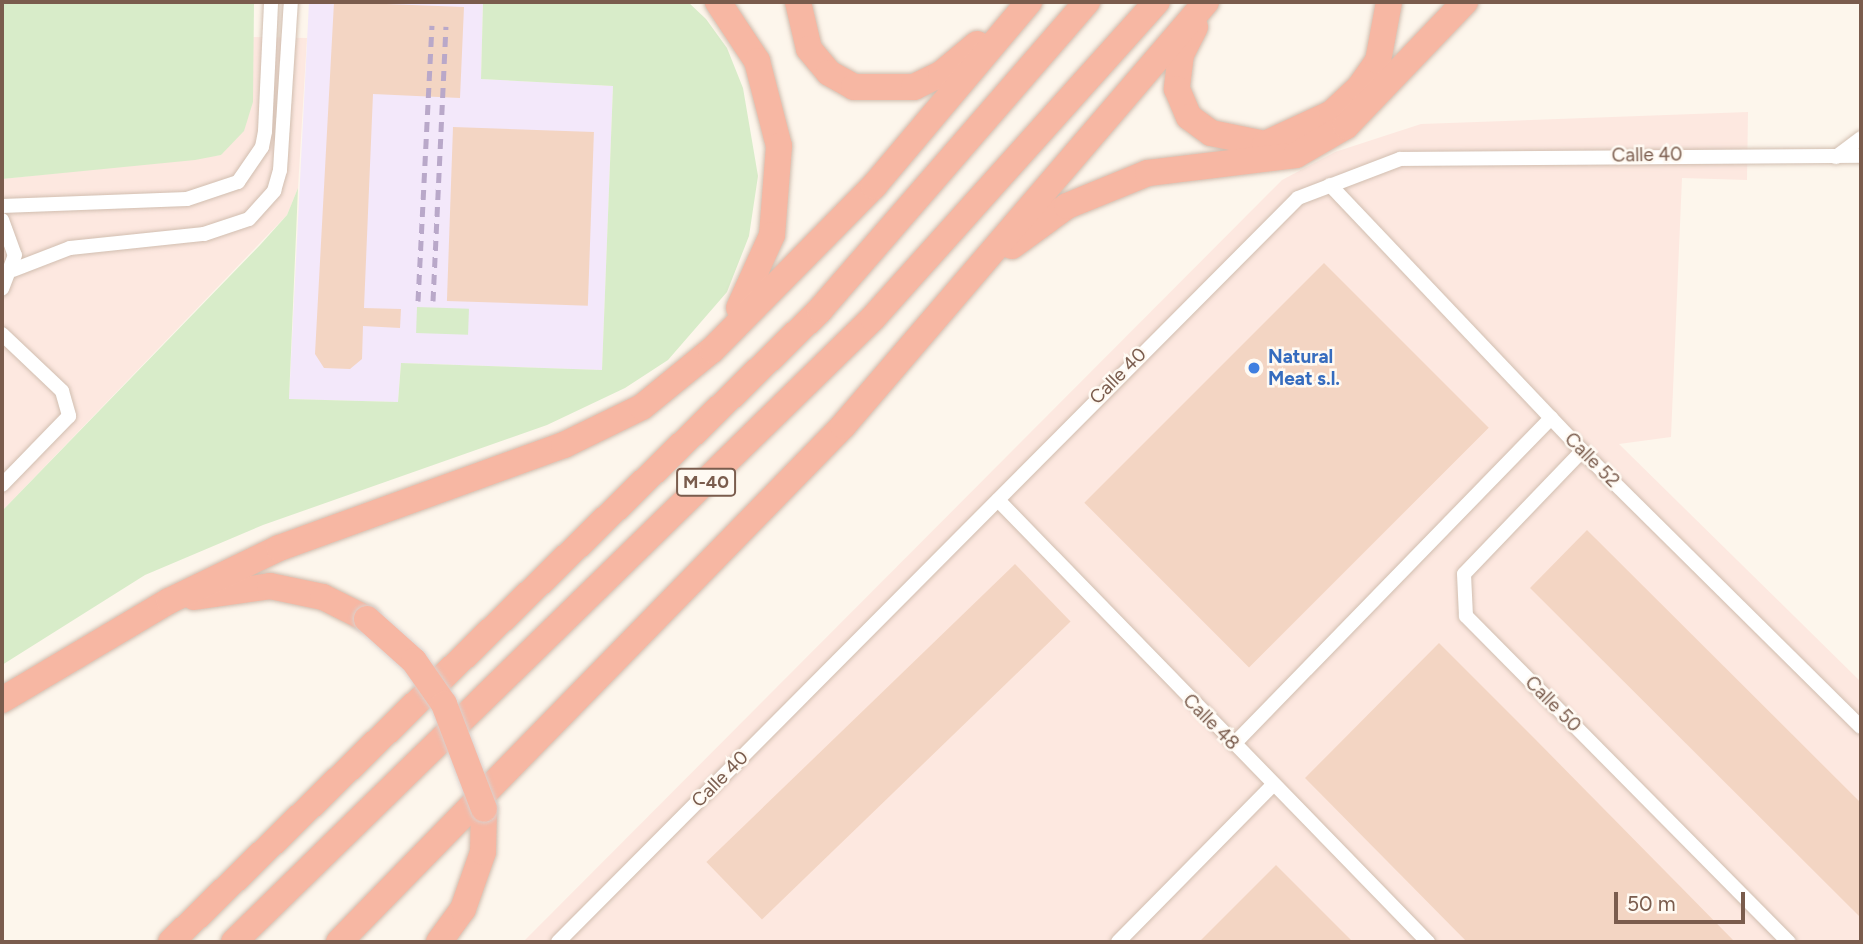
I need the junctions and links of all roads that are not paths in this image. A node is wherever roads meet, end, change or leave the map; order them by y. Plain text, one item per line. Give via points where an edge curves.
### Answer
1 (271, 2) edge
2 (291, 2) edge
3 (718, 2) edge
4 (799, 2) edge
5 (1028, 2) edge
6 (1087, 2) edge
7 (1157, 2) edge
8 (1207, 2) edge
9 (1389, 2) edge
10 (1465, 2) edge
11 (1861, 138) edge
12 (1861, 156) edge
13 (1835, 158) junction
14 (1330, 185) junction
15 (2, 206) edge
16 (2, 220) edge
17 (13, 270) junction
18 (976, 272) junction
19 (2, 289) edge
20 (2, 334) edge
21 (712, 350) junction
22 (1551, 418) junction
23 (1582, 451) junction
24 (2, 485) edge
25 (998, 500) junction
26 (169, 601) junction
27 (2, 700) edge
28 (1861, 727) edge
29 (1234, 744) junction
30 (1273, 785) junction
31 (171, 942) edge
32 (234, 942) edge
33 (339, 942) edge
34 (439, 942) edge
35 (558, 942) edge
36 (1118, 942) edge
37 (1428, 942) edge
38 (1789, 942) edge

1 - 15 street via 262,147 237,182 187,199
2 - 17 street via 280,170 274,191 249,219 204,234 70,248
3 - 21 highway via 757,61 771,97 780,192 756,281
4 - 5 highway via 809,49 829,73 854,87 883,90 914,87 941,74
5 - 21 highway via 874,186
6 - 31 highway, M-40 via 820,310
7 - 32 highway, M-40 via 873,318
8 - 9 highway via 1181,54 1177,89 1189,117 1211,133 1265,144 1332,113 1359,88 1377,61
8 - 18 highway
10 - 18 highway via 1346,126 1296,155 1253,165 1147,173 1067,206
11 - 13 street
12 - 13 street, Calle 40
13 - 14 street, Calle 40 via 1733,153 1400,159
14 - 22 street, Calle 52
14 - 25 street, Calle 40 via 1298,198 1279,215
16 - 17 street via 13,240
17 - 19 street
18 - 33 highway via 843,426
20 - 24 street via 62,391 69,416
21 - 26 highway via 642,407 564,445 279,548
22 - 23 street, Calle 52
22 - 29 street
23 - 28 street, Calle 52
23 - 38 street, Calle 50 via 1464,574 1466,616
25 - 29 street, Calle 48
25 - 35 street, Calle 40
26 - 27 highway
26 - 34 highway, bridge via 270,586 323,597 367,619 414,661 444,704 484,809 483,852 463,909
29 - 30 street, Calle 48
30 - 36 street
30 - 37 street, Calle 48

